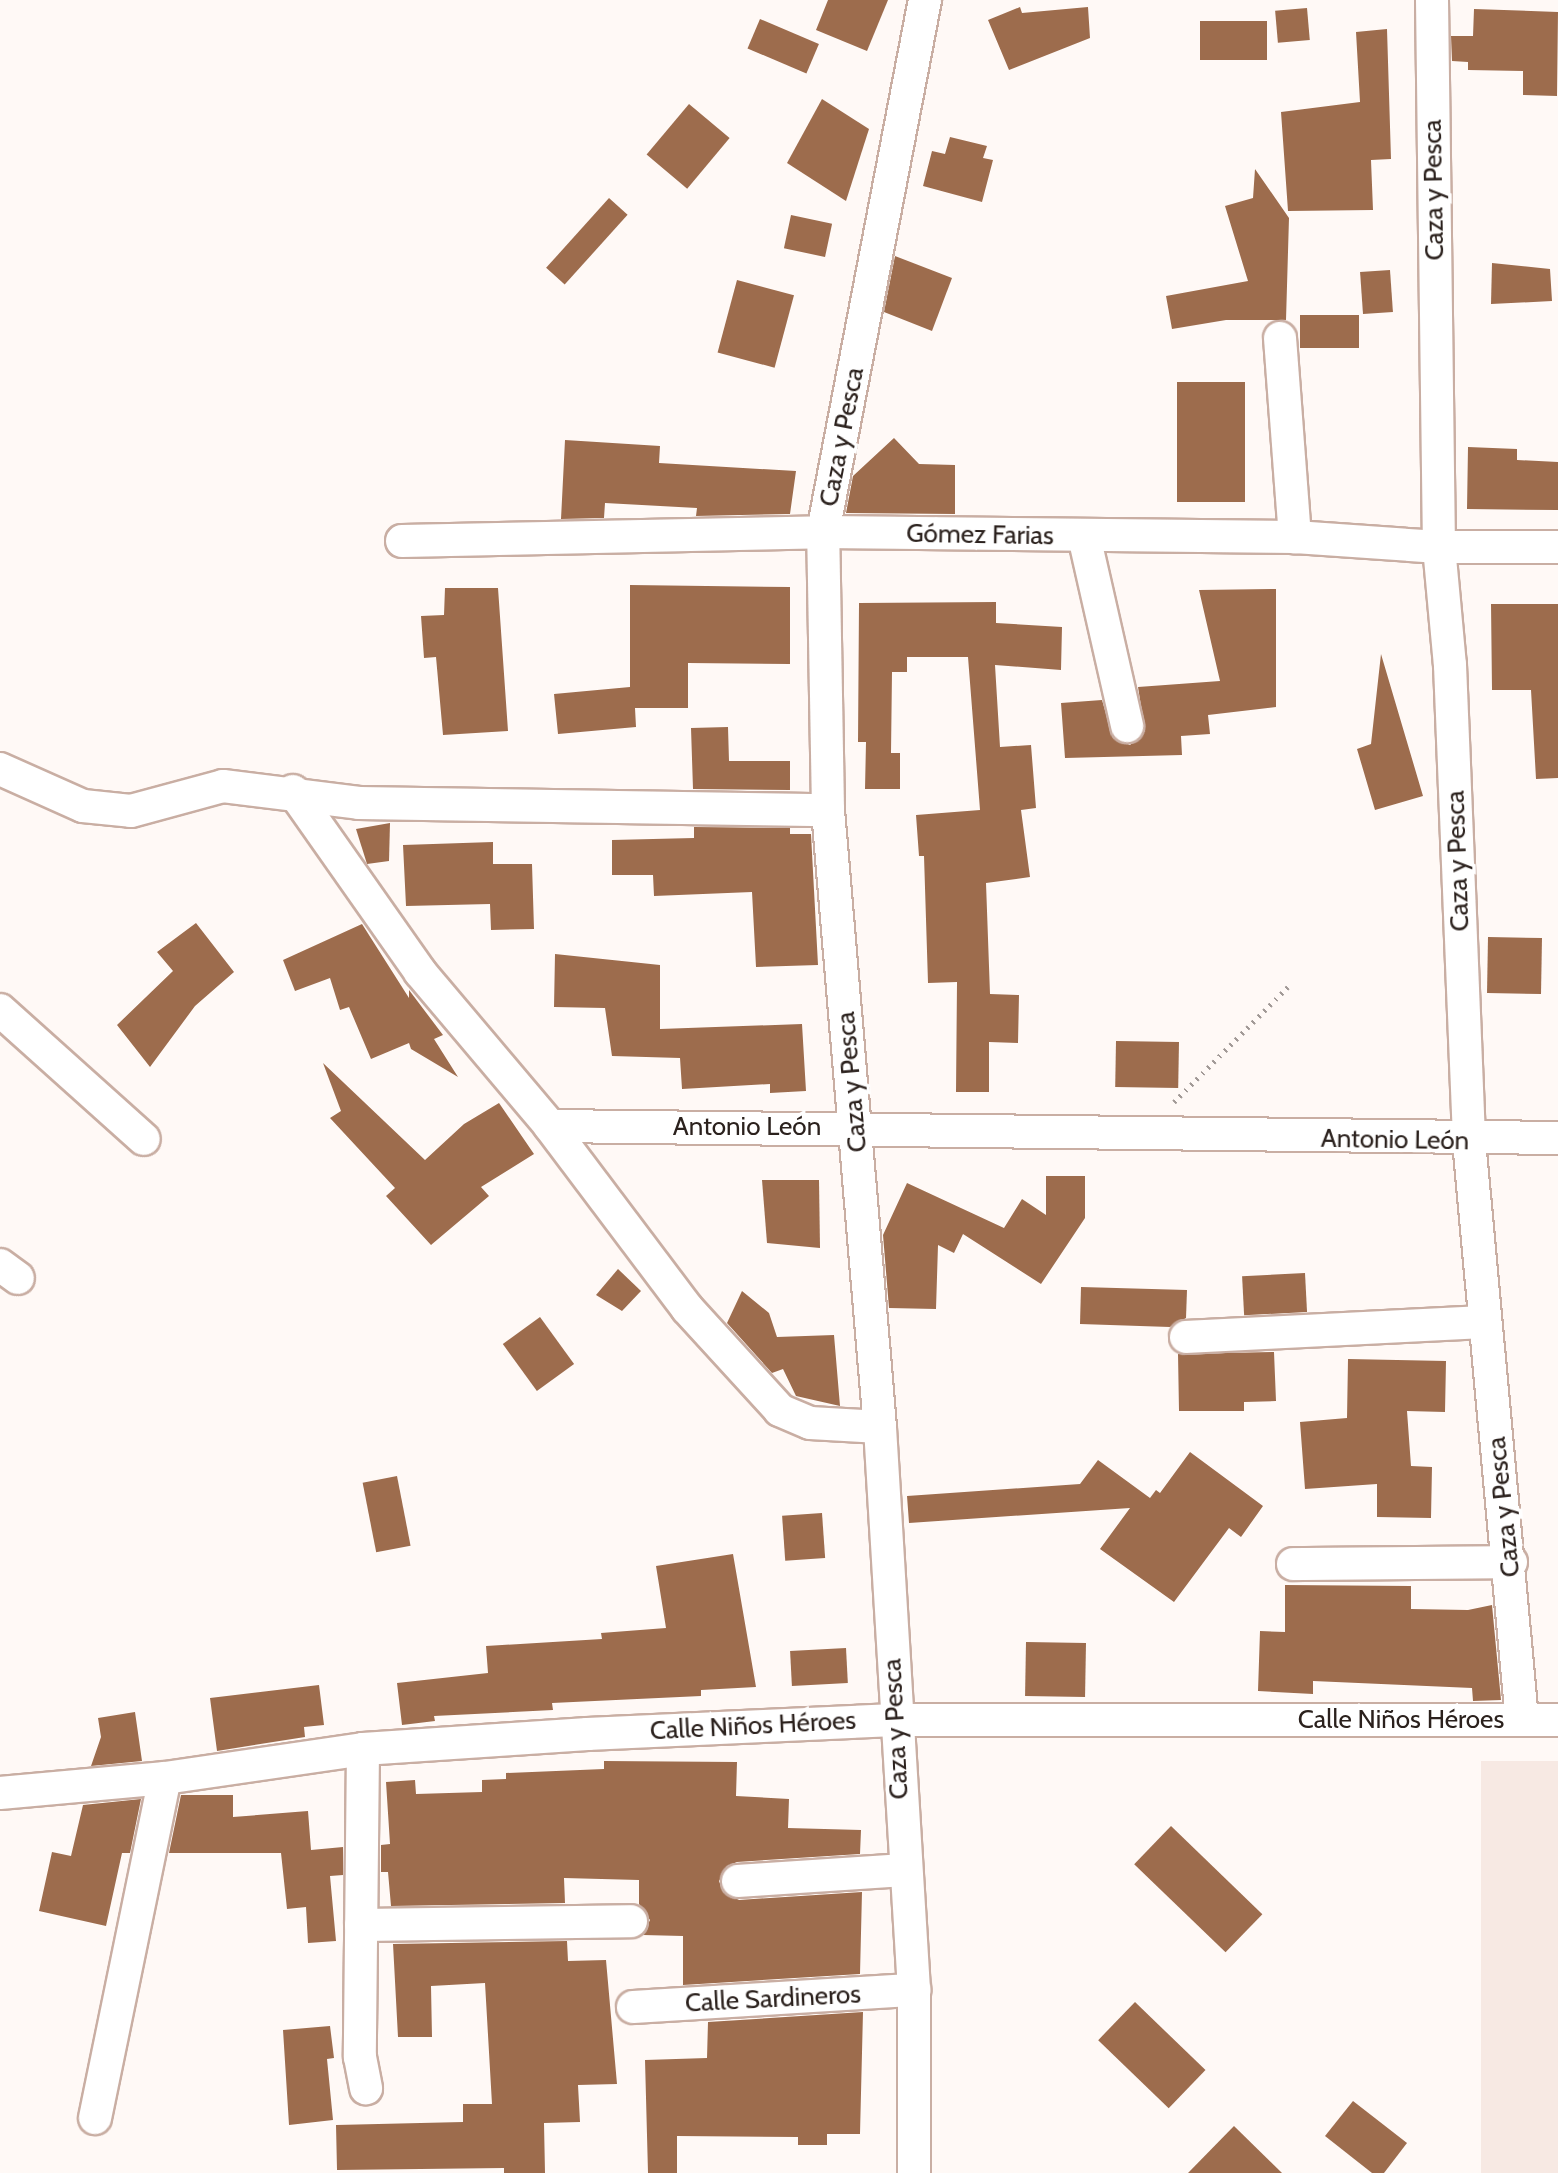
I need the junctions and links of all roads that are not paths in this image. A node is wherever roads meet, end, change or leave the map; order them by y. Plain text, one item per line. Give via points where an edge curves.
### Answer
1 (925, 0) edge
2 (1432, 0) edge
3 (1280, 338) dead end
4 (823, 532) junction
5 (1084, 536) junction
6 (1295, 537) junction
7 (402, 541) dead end
8 (1439, 547) junction
9 (1558, 547) edge
10 (1127, 726) dead end
11 (0, 769) edge
12 (293, 791) junction
13 (828, 810) junction
14 (0, 1010) edge
15 (550, 1126) junction
16 (856, 1128) junction
17 (1558, 1138) edge
18 (144, 1139) dead end
19 (1469, 1141) junction
20 (1483, 1322) junction
21 (1186, 1337) dead end
22 (880, 1427) junction
23 (1511, 1562) junction
24 (1293, 1564) dead end
25 (895, 1720) junction
26 (1522, 1720) junction
27 (1558, 1720) edge
28 (363, 1749) junction
29 (165, 1778) junction
30 (0, 1793) edge
31 (904, 1870) junction
32 (738, 1881) dead end
33 (631, 1921) dead end
34 (361, 1925) junction
35 (914, 1990) junction
36 (633, 2007) dead end
37 (366, 2088) dead end
38 (95, 2118) dead end
39 (914, 2173) edge

1 - 4 street, Caza y Pesca
2 - 8 street, Caza y Pesca
3 - 6 street
4 - 5 street, Gómez Farias
4 - 7 street, Gómez Farias
4 - 13 street, Caza y Pesca
5 - 6 street, Gómez Farias
5 - 10 street
6 - 8 street, Gómez Farias
8 - 9 street, Gómez Farias
8 - 19 street, Caza y Pesca via 1450,665
11 - 12 street via 83,806 131,811 223,786
12 - 13 street via 359,803
12 - 15 street via 420,972
13 - 16 street, Caza y Pesca
14 - 18 street
15 - 16 street, Antonio León
15 - 22 street via 687,1308 780,1410 810,1423
16 - 19 street, Antonio León
16 - 22 street, Caza y Pesca
17 - 19 street, Antonio León
19 - 20 street, Caza y Pesca
20 - 21 street
20 - 23 street, Caza y Pesca
22 - 25 street, Caza y Pesca
23 - 24 street
23 - 26 street, Caza y Pesca
25 - 26 street, Calle Niños Héroes
25 - 28 street, Calle Niños Héroes
25 - 31 street, Caza y Pesca
26 - 27 street, Calle Niños Héroes
28 - 29 street, Calle Niños Héroes
28 - 34 street
29 - 30 street, Calle Niños Héroes
29 - 38 street
31 - 32 street
31 - 35 street, Caza y Pesca
33 - 34 street
34 - 37 street via 360,2057
35 - 36 street, Calle Sardineros
35 - 39 street, Caza y Pesca

